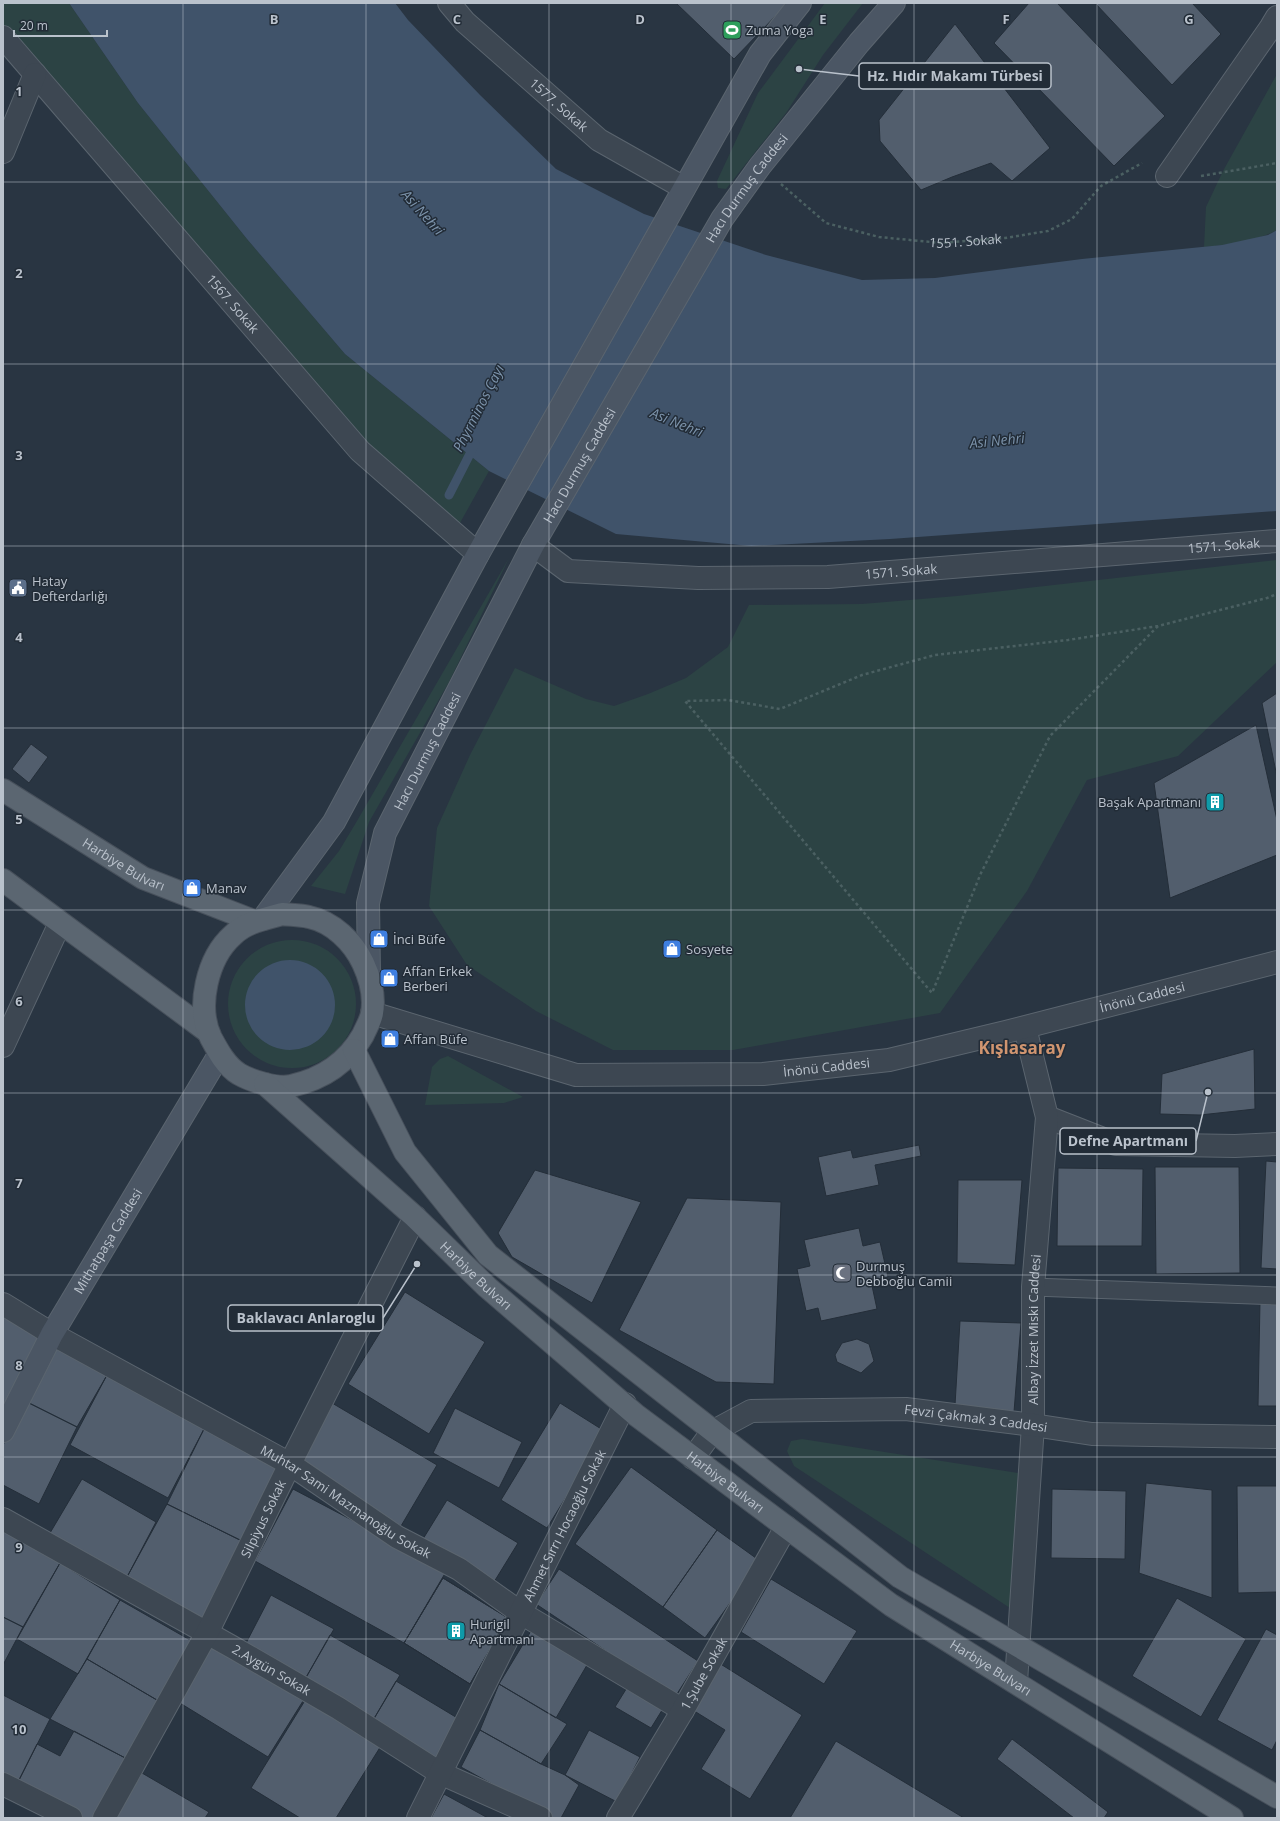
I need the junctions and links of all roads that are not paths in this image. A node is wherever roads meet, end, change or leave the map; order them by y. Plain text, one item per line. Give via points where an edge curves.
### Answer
1 (449, 3) edge
2 (800, 3) edge
3 (894, 3) edge
4 (1277, 16) edge
5 (3, 37) edge
6 (35, 74) junction
7 (3, 152) edge
8 (1168, 176) road end
9 (684, 188) junction
10 (1277, 541) edge
11 (533, 545) junction
12 (478, 554) junction
13 (3, 790) edge
14 (3, 880) edge
15 (259, 920) junction
16 (60, 924) junction
17 (1277, 962) edge
18 (368, 975) junction
19 (372, 1013) junction
20 (1025, 1028) junction
21 (207, 1031) junction
22 (3, 1046) edge
23 (354, 1050) junction
24 (219, 1054) junction
25 (265, 1084) junction
26 (1047, 1117) junction
27 (1277, 1144) edge
28 (415, 1217) junction
29 (1033, 1286) junction
30 (1277, 1296) edge
31 (3, 1304) edge
32 (52, 1334) junction
33 (625, 1404) junction
34 (1033, 1425) junction
35 (3, 1431) edge
36 (712, 1432) junction
37 (1277, 1437) edge
38 (693, 1458) junction
39 (290, 1464) junction
40 (3, 1519) edge
41 (786, 1527) junction
42 (520, 1613) junction
43 (207, 1633) junction
44 (1018, 1646) junction
45 (1016, 1682) junction
46 (682, 1710) junction
47 (440, 1773) junction
48 (3, 1784) edge
49 (1277, 1797) edge
50 (71, 1818) edge
51 (104, 1818) edge
52 (418, 1818) edge
53 (541, 1818) edge
54 (618, 1818) edge
55 (1232, 1818) edge

1 - 9 street, 1577. Sokak via 465,22 599,140
2 - 9 main road via 760,54
3 - 11 main road, Hacı Durmuş Caddesi via 858,43 760,166 722,219
4 - 8 street
5 - 6 street, 1567. Sokak
6 - 7 street
6 - 12 street, 1567. Sokak via 360,451
9 - 12 main road
10 - 11 street, 1571. Sokak via 828,577 706,578 568,571
11 - 18 main road, Hacı Durmuş Caddesi via 385,833 368,903
12 - 15 main road via 334,822
13 - 15 main road, Harbiye Bulvarı via 143,878
14 - 16 main road, Harbiye Bulvarı
15 - 18 main road, Harbiye Bulvarı via 282,914 310,917 336,929 356,949
15 - 21 main road, Harbiye Bulvarı via 233,935 217,954 207,978 204,1004
16 - 21 main road, Harbiye Bulvarı
16 - 22 street
17 - 20 street, İnönü Caddesi
18 - 19 main road, Harbiye Bulvarı via 373,998
19 - 20 street, İnönü Caddesi via 576,1075 764,1074 889,1060
19 - 23 main road, Harbiye Bulvarı
20 - 26 street, Albay İzzet Miski Caddesi
21 - 24 main road, Harbiye Bulvarı
23 - 25 main road, Harbiye Bulvarı via 336,1067 314,1078 290,1086
23 - 36 main road, Harbiye Bulvarı via 405,1152 488,1255
24 - 25 main road, Harbiye Bulvarı via 238,1074
24 - 32 main road, Mithatpaşa Caddesi
25 - 28 main road, Harbiye Bulvarı
26 - 27 street via 1116,1144
26 - 29 street, Albay İzzet Miski Caddesi
28 - 33 main road, Harbiye Bulvarı via 487,1287
28 - 39 street, Silpiyus Sokak
29 - 30 lane
29 - 34 street, Albay İzzet Miski Caddesi
31 - 32 street, Muhtar Sami Mazmanoğlu Sokak
32 - 35 main road, Mithatpaşa Caddesi
32 - 39 street, Muhtar Sami Mazmanoğlu Sokak
33 - 38 main road, Harbiye Bulvarı
33 - 42 street, Ahmet Sırrı Hocaoğlu Sokak
34 - 36 street, Fevzi Çakmak 3 Caddesi via 906,1409 750,1411
34 - 37 street, Fevzi Çakmak 3 Caddesi via 1092,1434
34 - 44 street, Albay İzzet Miski Caddesi
36 - 38 street, Fevzi Çakmak 3 Caddesi
36 - 44 main road, Harbiye Bulvarı via 900,1577
38 - 41 main road, Harbiye Bulvarı
39 - 42 street, Muhtar Sami Mazmanoğlu Sokak via 398,1537 459,1569
39 - 43 street, Silpiyus Sokak
40 - 43 street, 2.Aygün Sokak
41 - 45 main road, Harbiye Bulvarı via 891,1605
41 - 46 street, 1.Şube Sokak
42 - 46 street, Muhtar Sami Mazmanoğlu Sokak
42 - 47 street, Ahmet Sırrı Hocaoğlu Sokak
43 - 47 street, 2.Aygün Sokak via 338,1708
43 - 51 street, Silpiyus Sokak
44 - 45 street, Albay İzzet Miski Caddesi
44 - 49 main road, Harbiye Bulvarı
45 - 55 main road, Harbiye Bulvarı
46 - 54 street, 1.Şube Sokak
47 - 52 street, Ahmet Sırrı Hocaoğlu Sokak
47 - 53 street, 2.Aygün Sokak
48 - 50 street

